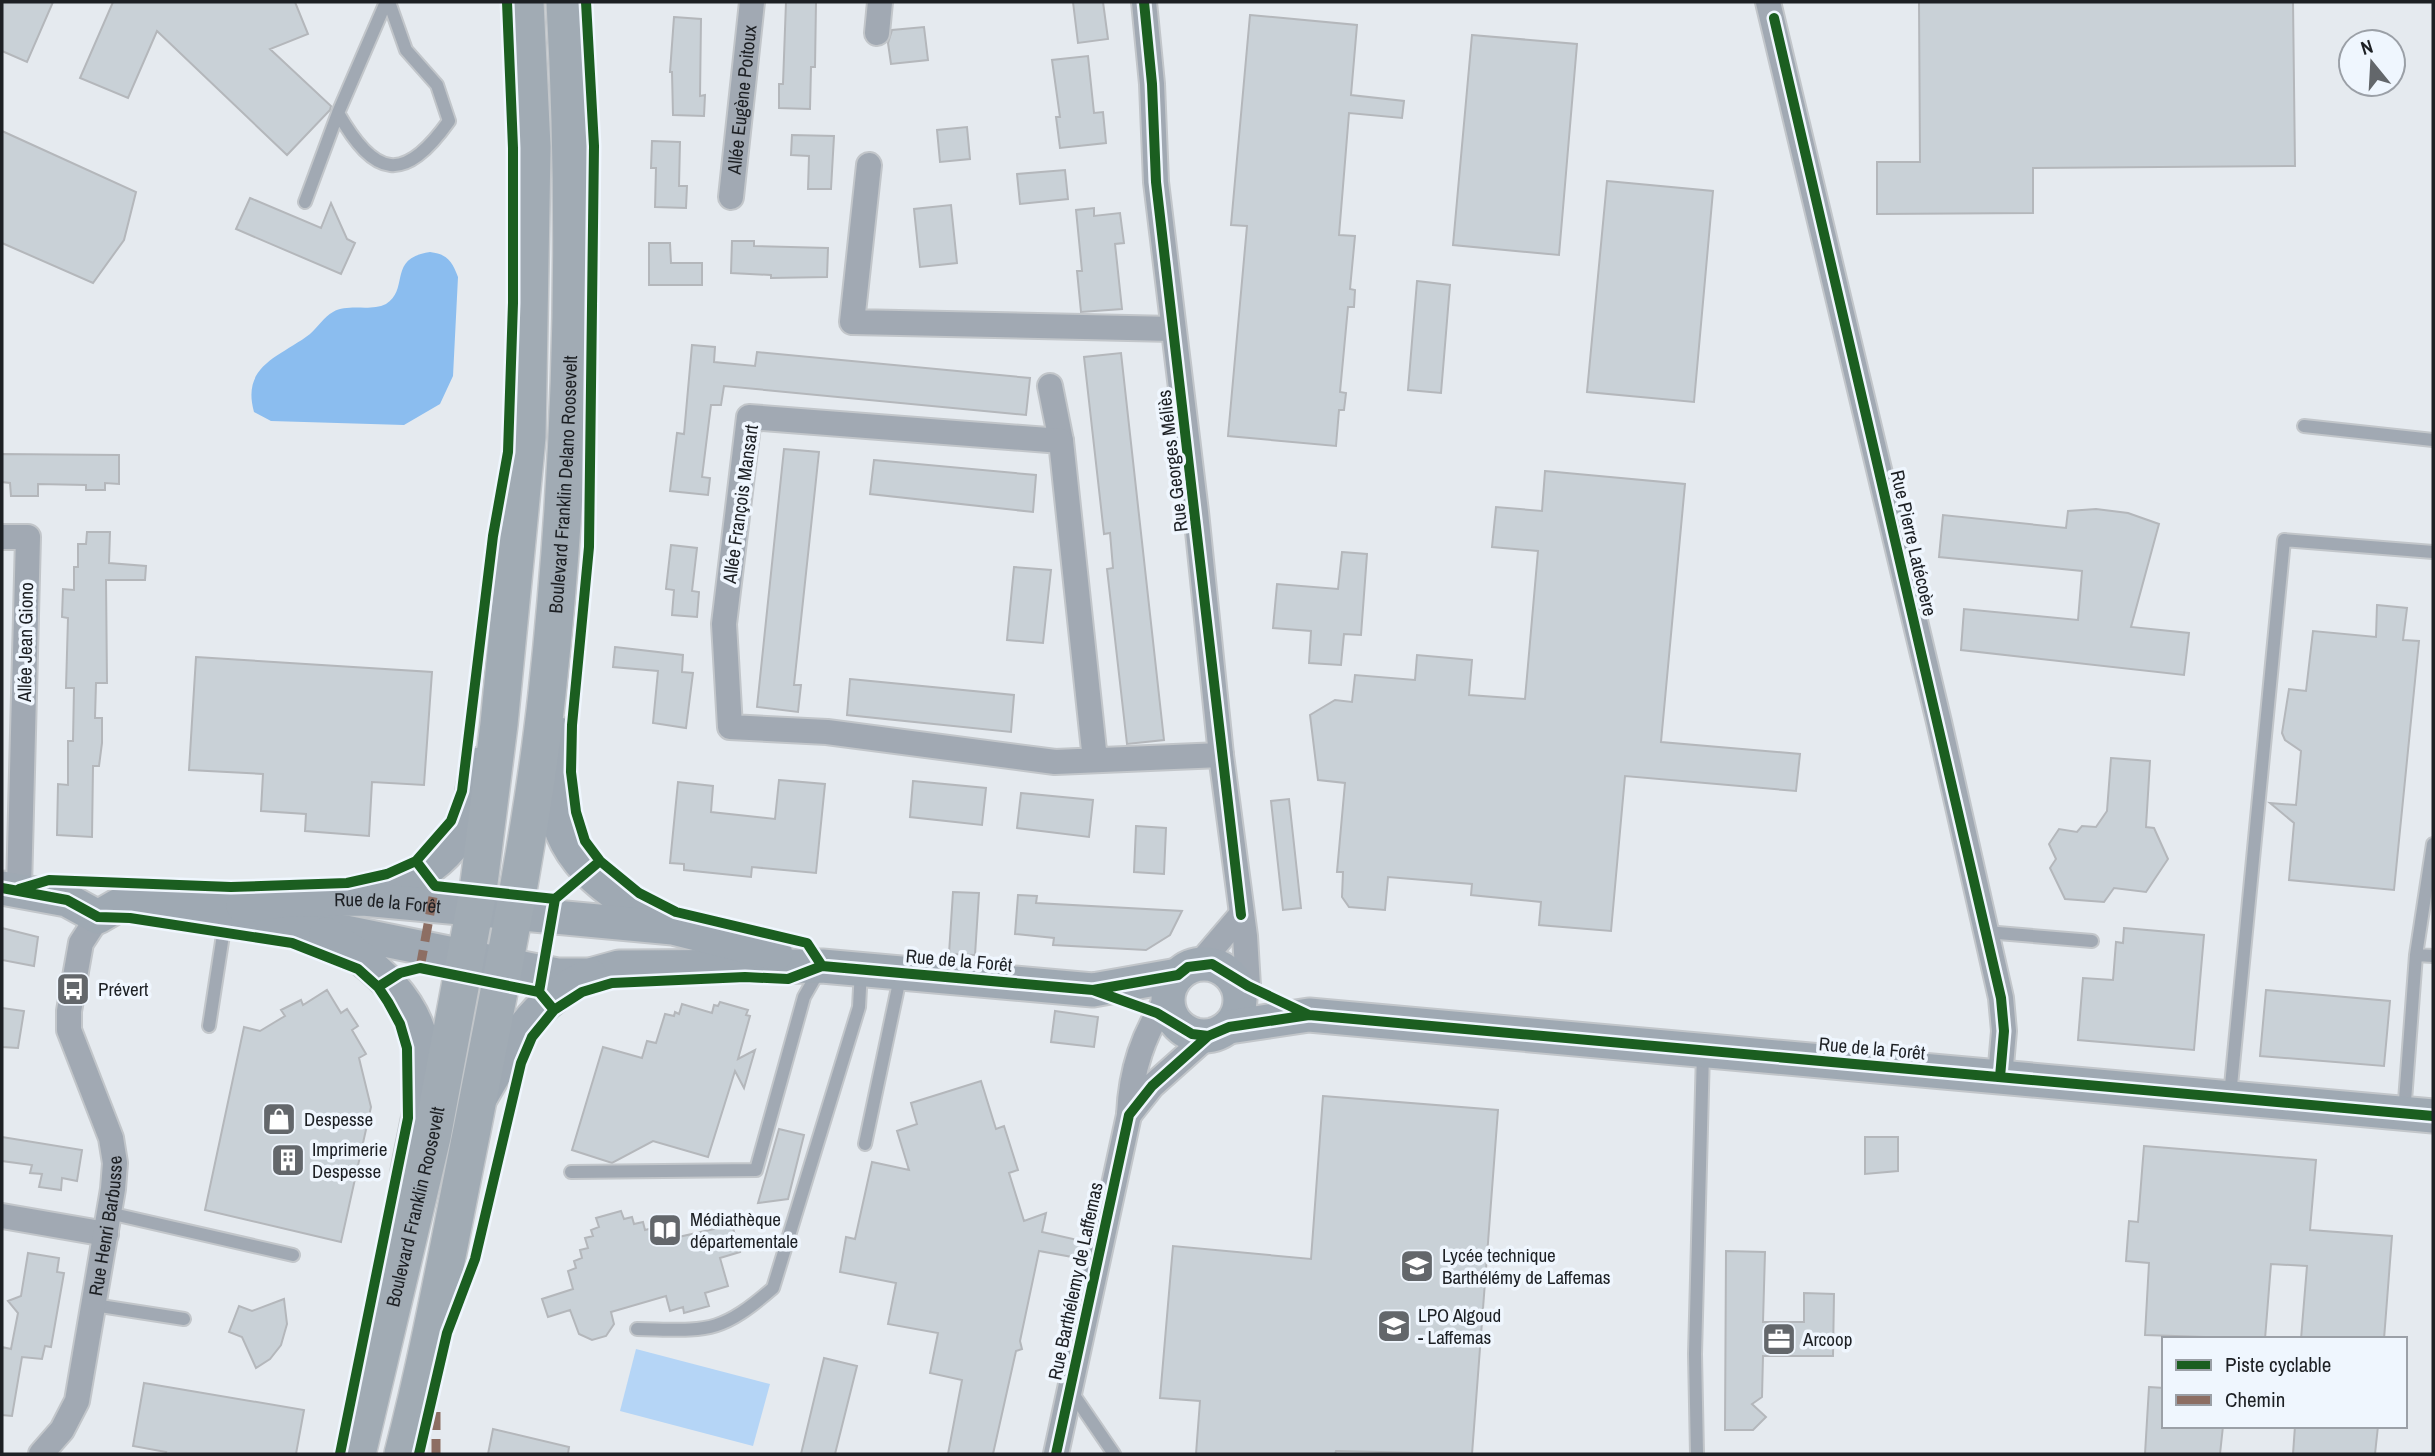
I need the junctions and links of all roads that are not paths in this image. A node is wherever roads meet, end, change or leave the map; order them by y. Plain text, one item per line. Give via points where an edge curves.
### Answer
1 (387, 2) edge
2 (525, 2) edge
3 (565, 2) edge
4 (752, 2) edge
5 (880, 2) edge
6 (1144, 2) edge
7 (1772, 7) edge
8 (877, 33) dead end
9 (338, 113) junction
10 (869, 165) dead end
11 (731, 197) dead end
12 (305, 202) dead end
13 (1173, 329) junction
14 (1050, 386) dead end
15 (2304, 426) dead end
16 (2433, 440) edge
17 (1061, 441) junction
18 (564, 495) junction
19 (2, 537) edge
20 (2433, 552) edge
21 (499, 724) junction
22 (1221, 755) junction
23 (1095, 760) junction
24 (12, 773) edge
25 (2433, 844) edge
26 (10, 889) edge
27 (363, 899) junction
28 (227, 908) junction
29 (475, 910) junction
30 (514, 913) junction
31 (1241, 915) junction
32 (98, 917) junction
33 (315, 927) junction
34 (673, 928) junction
35 (1986, 932) junction
36 (2092, 941) dead end
37 (2416, 955) junction
38 (466, 956) junction
39 (2433, 956) edge
40 (505, 964) junction
41 (822, 966) junction
42 (861, 970) junction
43 (901, 973) junction
44 (590, 975) junction
45 (1093, 989) junction
46 (1204, 1001) junction
47 (1308, 1015) junction
48 (209, 1026) dead end
49 (1703, 1051) junction
50 (2000, 1077) junction
51 (2229, 1100) junction
52 (477, 1103) junction
53 (1129, 1115) junction
54 (2418, 1115) edge
55 (865, 1144) dead end
56 (571, 1172) dead end
57 (2, 1216) edge
58 (108, 1224) junction
59 (293, 1255) dead end
60 (394, 1297) junction
61 (94, 1305) junction
62 (184, 1319) dead end
63 (637, 1329) dead end
64 (1070, 1391) junction
65 (41, 1454) edge
66 (357, 1454) edge
67 (403, 1454) edge
68 (1056, 1454) edge
69 (1114, 1454) edge
70 (1697, 1454) edge

1 - 9 lane
1 - 9 lane via 406,50 437,85 449,121 428,151 402,165 377,163 354,142
2 - 21 main road, Boulevard Franklin Delano Roosevelt via 532,147 527,437
3 - 18 main road, Boulevard Franklin Delano Roosevelt via 572,337
4 - 11 street, Allée Eugène Poitoux
5 - 8 street
6 - 13 street, Rue Georges Méliès via 1156,182
7 - 35 street, Rue Pierre Latécoère
9 - 12 lane
10 - 13 street via 852,322
13 - 22 street, Rue Georges Méliès
14 - 17 street
15 - 16 lane
17 - 23 street
17 - 23 street, Allée François Mansart via 749,416 724,624 730,727 827,733 1055,762
18 - 30 main road, Boulevard Franklin Delano Roosevelt via 547,697
18 - 34 street, Rue de la Forêt via 573,585 554,789 557,811 568,842 586,870 608,892
19 - 24 street, Allée Jean Giono via 28,537
20 - 51 lane via 2284,540
21 - 27 street via 477,771 469,814 454,842 436,864 409,882
21 - 29 main road, Boulevard Franklin Delano Roosevelt
22 - 23 street, Allée François Mansart
22 - 31 street, Rue Georges Méliès
24 - 26 street, Allée Jean Giono
25 - 37 lane
26 - 32 street via 67,900
27 - 28 street, Rue de la Forêt via 288,900
27 - 29 street, Rue de la Forêt
28 - 32 street, Rue de la Forêt via 142,903 117,906
28 - 33 street, Rue de la Forêt
28 - 48 lane
29 - 30 street, Rue de la Forêt
29 - 38 main road, Boulevard Franklin Delano Roosevelt
30 - 34 street, Rue de la Forêt
30 - 40 main road, Boulevard Franklin Delano Roosevelt
31 - 46 street, Rue Georges Méliès
31 - 46 street
32 - 58 street, Rue Henri Barbusse via 81,943 69,1030 111,1138 115,1163
33 - 38 street, Rue de la Forêt
33 - 60 street via 353,950 395,989 421,1040 424,1078 394,1247
34 - 41 street, Rue de la Forêt
35 - 36 lane
35 - 50 street, Rue Pierre Latécoère via 2001,998
37 - 39 lane
37 - 54 lane
38 - 40 street, Rue de la Forêt
38 - 60 main road, Boulevard Franklin Roosevelt via 432,1138
40 - 44 street, Rue de la Forêt via 557,975
40 - 52 main road, Boulevard Franklin Roosevelt
41 - 42 street, Rue de la Forêt
41 - 44 street, Rue de la Forêt via 619,967
41 - 56 lane via 804,997 756,1170
42 - 43 street, Rue de la Forêt
42 - 63 lane via 859,1007 773,1288 742,1315 707,1330
43 - 45 street, Rue de la Forêt
43 - 55 lane
44 - 52 street, Rue de la Forêt via 540,1006
45 - 46 street
45 - 46 street
46 - 47 street, Rue de la Forêt
46 - 47 street, Rue de la Forêt
46 - 53 street
46 - 53 street, Rue Barthélemy de Laffemas via 1133,1072
47 - 49 street, Rue de la Forêt
49 - 50 street, Rue de la Forêt
49 - 70 lane
50 - 51 street, Rue de la Forêt
51 - 54 street, Rue de la Forêt
52 - 67 main road, Boulevard Franklin Roosevelt
53 - 64 street, Rue Barthélemy de Laffemas
57 - 58 street
58 - 59 lane
58 - 61 street, Rue Henri Barbusse
60 - 66 main road, Boulevard Franklin Roosevelt
61 - 62 lane
61 - 65 street, Rue Henri Barbusse via 77,1401 62,1430
64 - 68 street, Rue Barthélemy de Laffemas
64 - 69 lane

